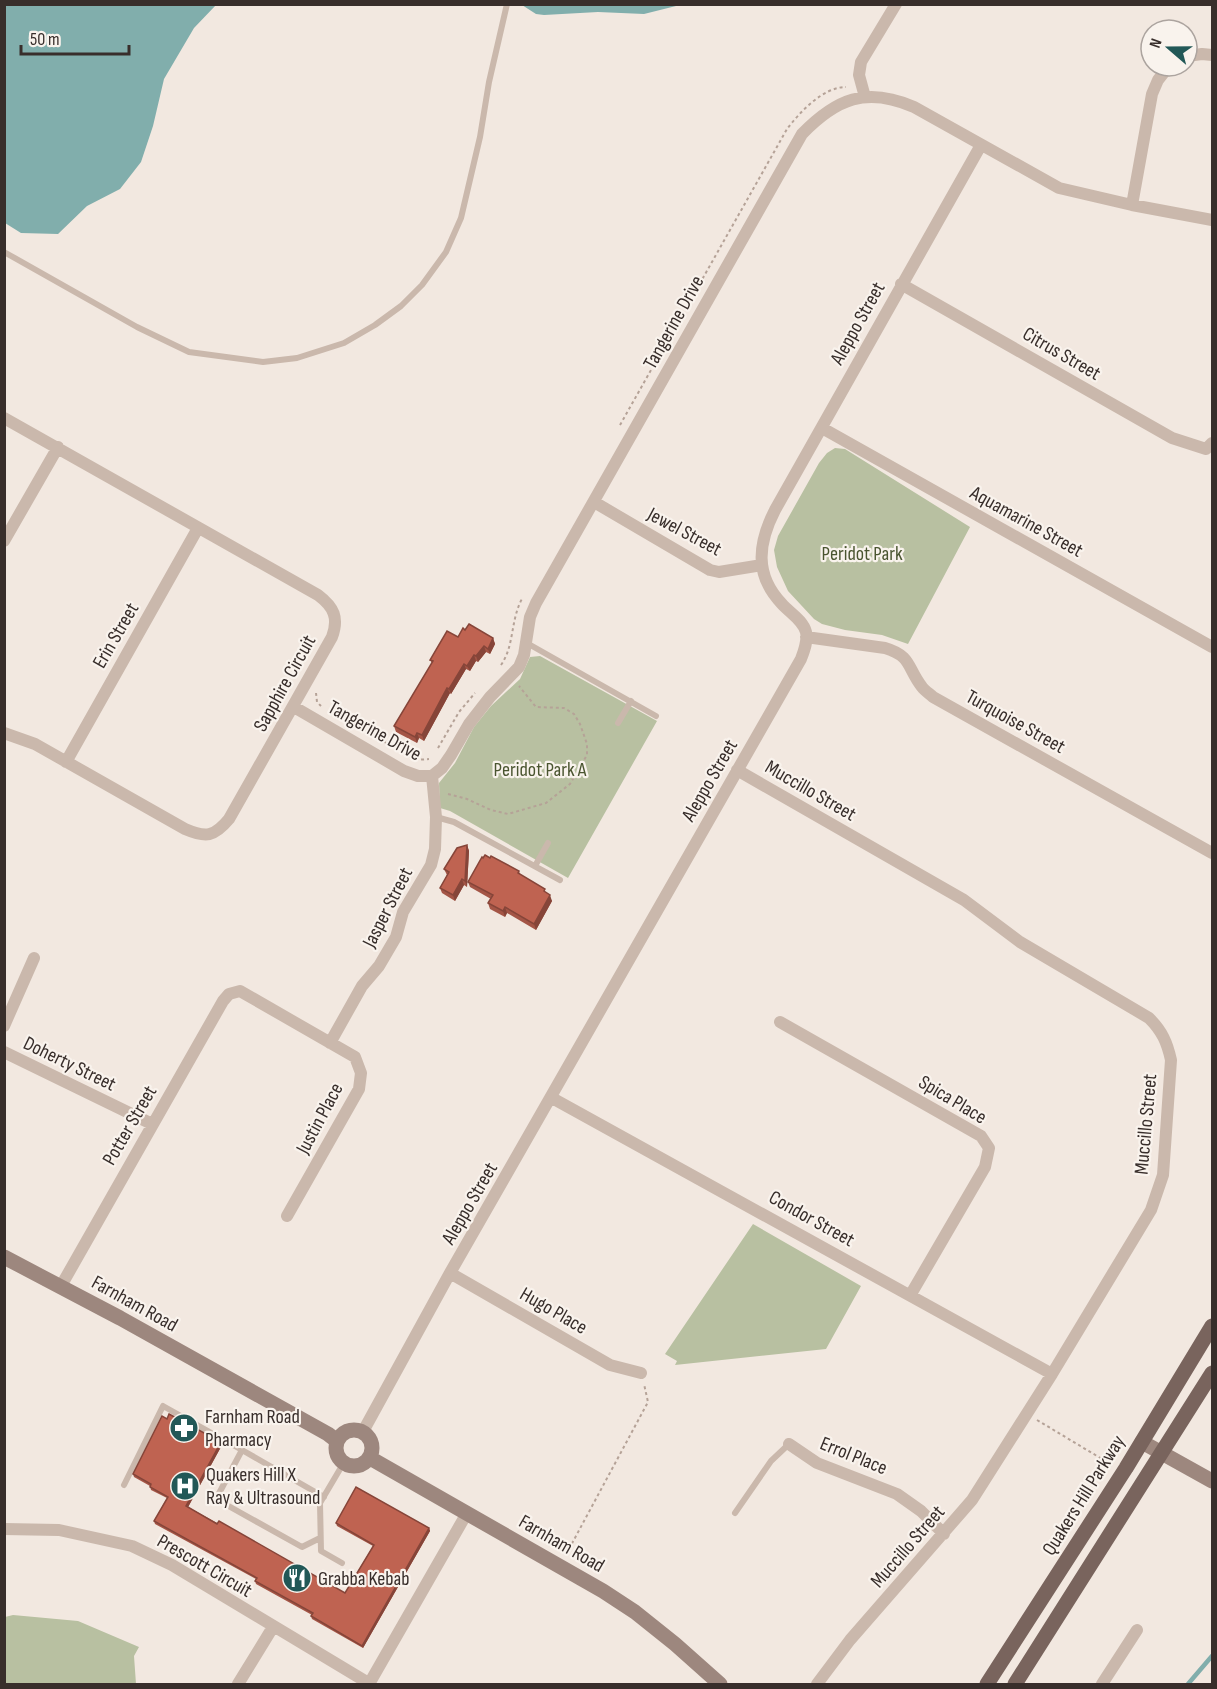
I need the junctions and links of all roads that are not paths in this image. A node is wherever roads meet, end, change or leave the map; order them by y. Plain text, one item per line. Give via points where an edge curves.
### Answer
1 (507, 4) edge
2 (896, 4) edge
3 (1160, 78) edge
4 (863, 91) junction
5 (981, 145) junction
6 (1132, 205) junction
7 (1212, 220) edge
8 (4, 252) edge
9 (901, 284) junction
10 (4, 418) edge
11 (822, 428) junction
12 (58, 447) junction
13 (1210, 448) edge
14 (594, 502) junction
15 (198, 528) junction
16 (4, 542) edge
17 (762, 565) junction
18 (806, 637) junction
19 (525, 642) junction
20 (1212, 647) edge
21 (631, 701) junction
22 (294, 707) junction
23 (656, 716) dead end
24 (618, 723) dead end
25 (4, 733) edge
26 (66, 762) junction
27 (737, 770) junction
28 (432, 776) junction
29 (436, 817) junction
30 (548, 843) dead end
31 (1212, 853) edge
32 (535, 866) junction
33 (560, 880) dead end
34 (34, 958) dead end
35 (240, 991) joint
36 (780, 1022) dead end
37 (4, 1026) edge
38 (330, 1043) junction
39 (4, 1052) edge
40 (552, 1098) junction
41 (152, 1124) junction
42 (287, 1216) dead end
43 (4, 1257) edge
44 (450, 1273) junction
45 (61, 1287) junction
46 (911, 1294) junction
47 (1212, 1326) edge
48 (641, 1373) road end
49 (1212, 1373) edge
50 (1052, 1374) junction
51 (364, 1432) junction
52 (337, 1441) junction
53 (1142, 1442) junction
54 (789, 1444) joint
55 (242, 1450) junction
56 (1162, 1454) junction
57 (370, 1458) junction
58 (343, 1464) junction
59 (1212, 1481) edge
60 (124, 1485) dead end
61 (324, 1497) junction
62 (467, 1513) junction
63 (735, 1513) dead end
64 (4, 1529) edge
65 (944, 1534) junction
66 (320, 1539) junction
67 (342, 1563) dead end
68 (273, 1627) junction
69 (1137, 1630) dead end
70 (238, 1684) edge
71 (370, 1684) edge
72 (720, 1684) edge
73 (817, 1684) edge
74 (987, 1684) edge
75 (1016, 1684) edge
76 (1102, 1684) edge

1 - 8 lane via 461,218 446,252 401,306 344,343 297,358 263,362 189,352
2 - 4 street via 861,62
3 - 6 street via 1152,94
4 - 5 street, Tangerine Drive via 914,106
4 - 14 street, Tangerine Drive via 819,116 802,134
5 - 6 street, Tangerine Drive via 1059,188
5 - 9 street, Aleppo Street
6 - 7 street, Tangerine Drive
9 - 11 street, Aleppo Street
9 - 13 street, Citrus Street via 1172,438
10 - 12 street, Sapphire Circuit
11 - 17 street, Aleppo Street via 768,523 760,551
11 - 20 street, Aquamarine Street
12 - 15 street, Sapphire Circuit
12 - 16 street
14 - 17 street, Jewel Street via 710,570
14 - 19 street, Tangerine Drive via 536,603
15 - 22 street, Sapphire Circuit via 318,595 335,614 332,637
15 - 26 street, Erin Street
17 - 18 street, Aleppo Street via 775,596 802,624
18 - 27 street, Aleppo Street via 801,659
18 - 31 street, Turquoise Street via 897,651 933,697
19 - 21 lane
19 - 28 street, Tangerine Drive via 519,667 478,711 442,768
21 - 23 lane
21 - 24 lane
22 - 26 street, Sapphire Circuit via 229,819 210,835 185,829
22 - 28 street, Tangerine Drive via 404,771
25 - 26 street, Sapphire Circuit
27 - 40 street, Aleppo Street
27 - 50 street, Muccillo Street via 964,900 1020,942 1149,1018 1161,1030 1171,1060 1163,1174 1151,1210
28 - 29 street, Jasper Street
29 - 32 lane via 454,822
29 - 38 street, Jasper Street via 430,865 403,912 396,937
30 - 32 lane
32 - 33 lane
34 - 37 street
35 - 38 street, Justin Place
35 - 41 street, Potter Street via 223,1000
36 - 46 street, Spica Place via 981,1136 989,1148 985,1167
38 - 42 street, Justin Place via 355,1057 361,1073 359,1089
39 - 41 street, Doherty Street
40 - 44 street, Aleppo Street
40 - 46 street, Condor Street
41 - 45 street, Potter Street
43 - 45 street, Farnham Road
44 - 48 street, Hugo Place via 609,1365
44 - 51 street, Aleppo Street
45 - 52 street, Farnham Road
46 - 50 street, Condor Street
47 - 53 main road, Quakers Hill Parkway
49 - 56 main road
50 - 65 street, Muccillo Street via 972,1500
51 - 52 street via 349,1430
51 - 57 street via 371,1442
52 - 58 street via 337,1456
53 - 56 street
53 - 74 main road, Quakers Hill Parkway
54 - 63 lane, Errol Place via 771,1461
54 - 65 street, Errol Place via 817,1463 897,1494
55 - 60 lane via 163,1406
55 - 61 lane
55 - 66 lane via 216,1499 303,1547
56 - 59 street
56 - 75 main road
57 - 58 street via 360,1466
57 - 62 street, Farnham Road
58 - 61 lane
61 - 66 lane via 320,1503
62 - 71 street
62 - 72 street, Farnham Road via 635,1612
64 - 68 street, Prescott Circuit via 59,1530 132,1546 172,1565
65 - 73 street, Muccillo Street via 850,1640
66 - 67 lane via 321,1551
68 - 70 street
68 - 71 street, Prescott Circuit
69 - 76 street

